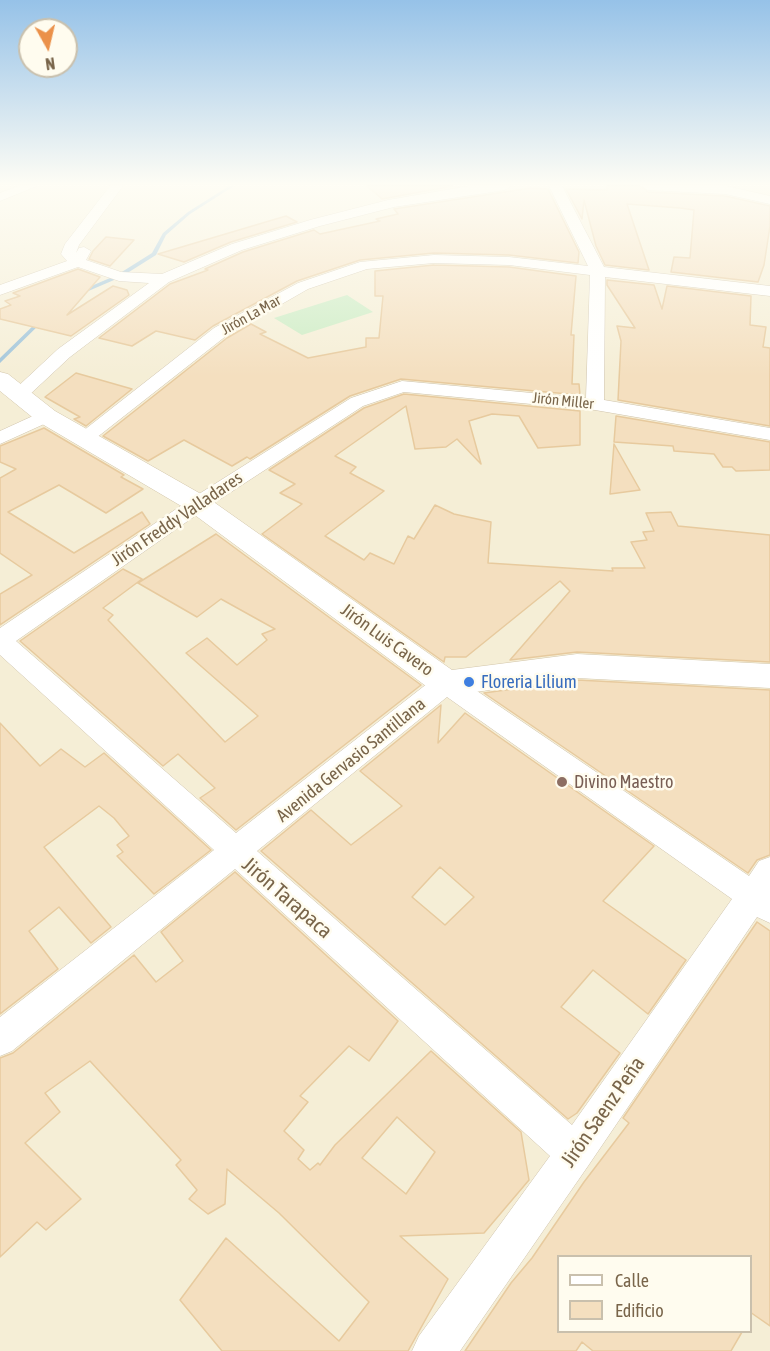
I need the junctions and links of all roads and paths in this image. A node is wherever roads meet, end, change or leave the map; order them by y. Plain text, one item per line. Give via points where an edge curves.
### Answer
1 (70, 249) edge
2 (84, 249) edge
3 (232, 249) edge
4 (587, 249) edge
5 (78, 262) junction
6 (598, 271) junction
7 (164, 279) junction
8 (0, 290) edge
9 (770, 291) edge
10 (9, 385) edge
11 (357, 402) joint
12 (595, 404) junction
13 (46, 416) junction
14 (770, 434) edge
15 (0, 438) edge
16 (84, 438) junction
17 (198, 504) junction
18 (0, 641) edge
19 (770, 676) edge
20 (446, 683) junction
21 (236, 853) junction
22 (764, 891) edge
23 (0, 1039) edge
24 (575, 1153) junction
25 (434, 1351) edge

1 - 5 street via 68,254
2 - 5 street
3 - 7 street
4 - 6 street
5 - 7 street via 119,276
5 - 8 street
6 - 9 street, Jirón La Mar
6 - 12 street
6 - 16 street, Jirón La Mar via 509,261 434,259 365,265 303,286 220,332
7 - 10 street via 64,353
10 - 13 street, Jirón Luis Cavero
11 - 12 street, Jirón Miller via 402,386
11 - 17 street, Jirón Freddy Valladares
12 - 14 street, Jirón Miller
13 - 15 street
13 - 16 street, Jirón Luis Cavero
16 - 17 street, Jirón Luis Cavero
17 - 18 street, Jirón Freddy Valladares
17 - 20 street, Jirón Luis Cavero
18 - 21 street, Jirón Tarapaca
19 - 20 street via 577,666
20 - 21 street, Avenida Gervasio Santillana
20 - 22 street, Jirón Luis Cavero
21 - 23 street, Avenida Gervasio Santillana
21 - 24 street, Jirón Tarapaca
22 - 24 street, Jirón Saenz Peña
24 - 25 street, Jirón Saenz Peña

